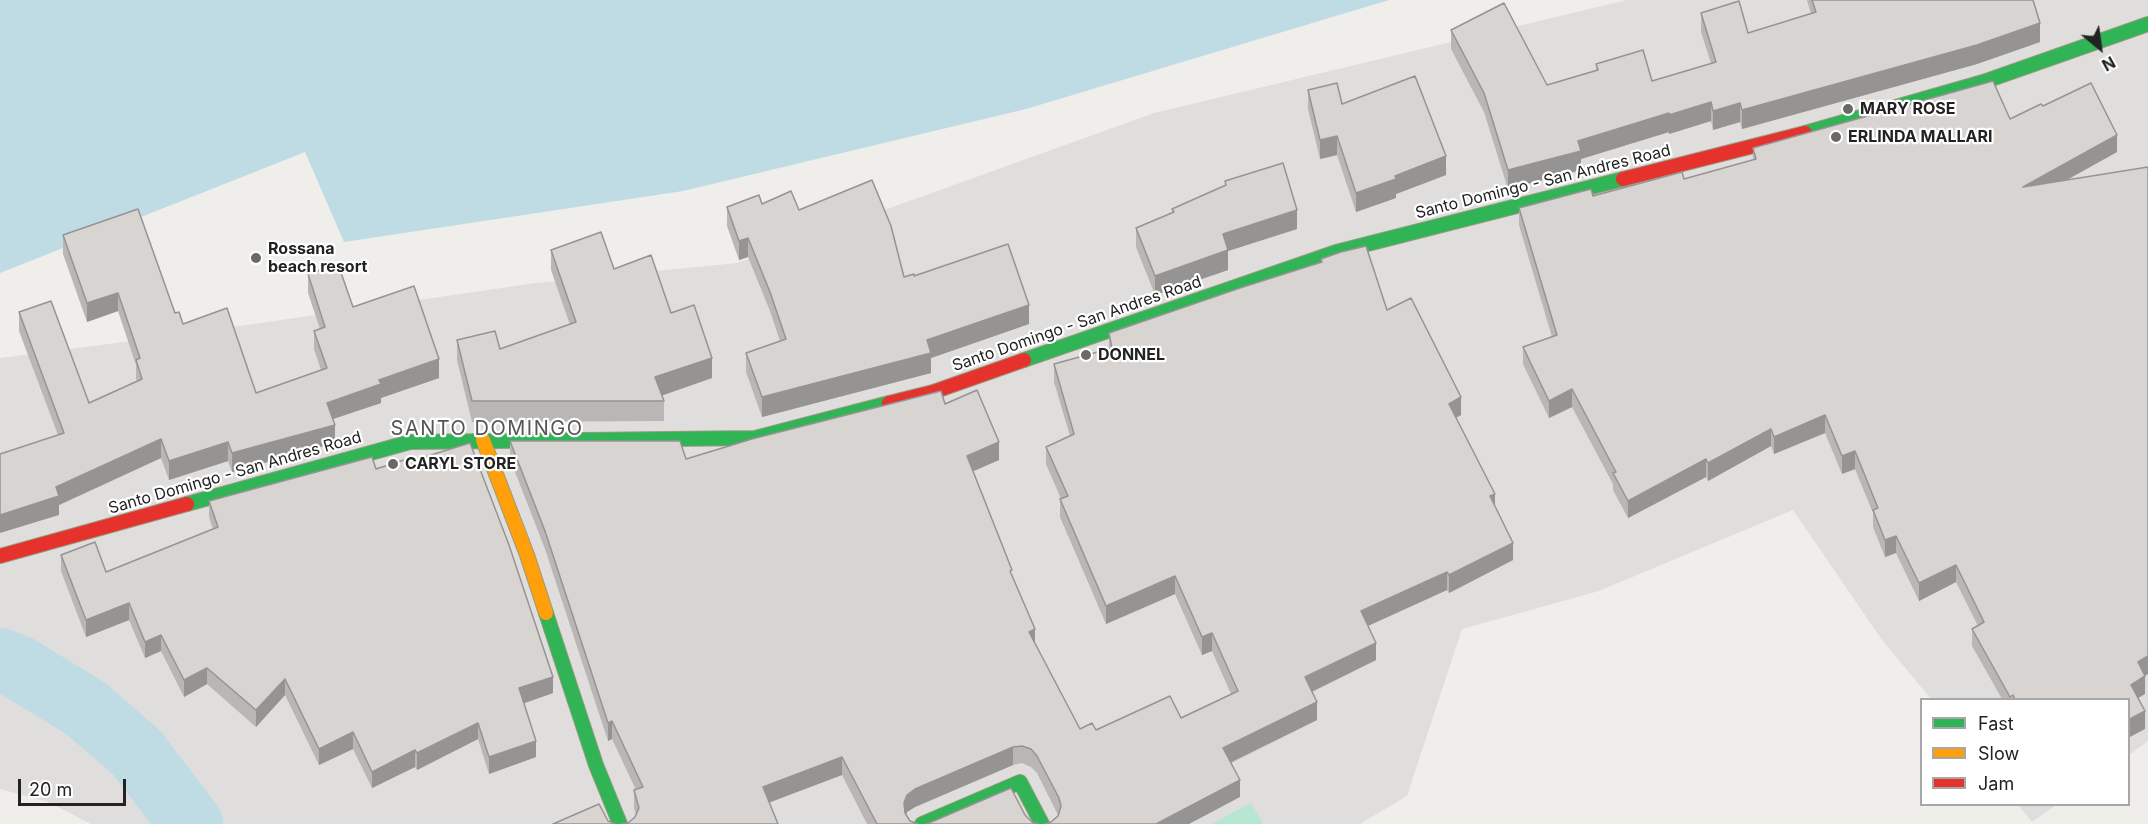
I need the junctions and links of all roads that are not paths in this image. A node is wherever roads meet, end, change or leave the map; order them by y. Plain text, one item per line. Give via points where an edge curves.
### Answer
1 (2148, 24) edge
2 (483, 440) junction
3 (0, 556) edge
4 (620, 824) edge
5 (922, 824) edge
6 (1042, 824) edge

1 - 2 street, Santo Domingo - San Andres Road via 1983,82 1808,132 1336,252 933,392 755,438
2 - 3 street, Santo Domingo - San Andres Road via 410,442
2 - 4 street via 528,555 596,765
5 - 6 street via 1020,782

